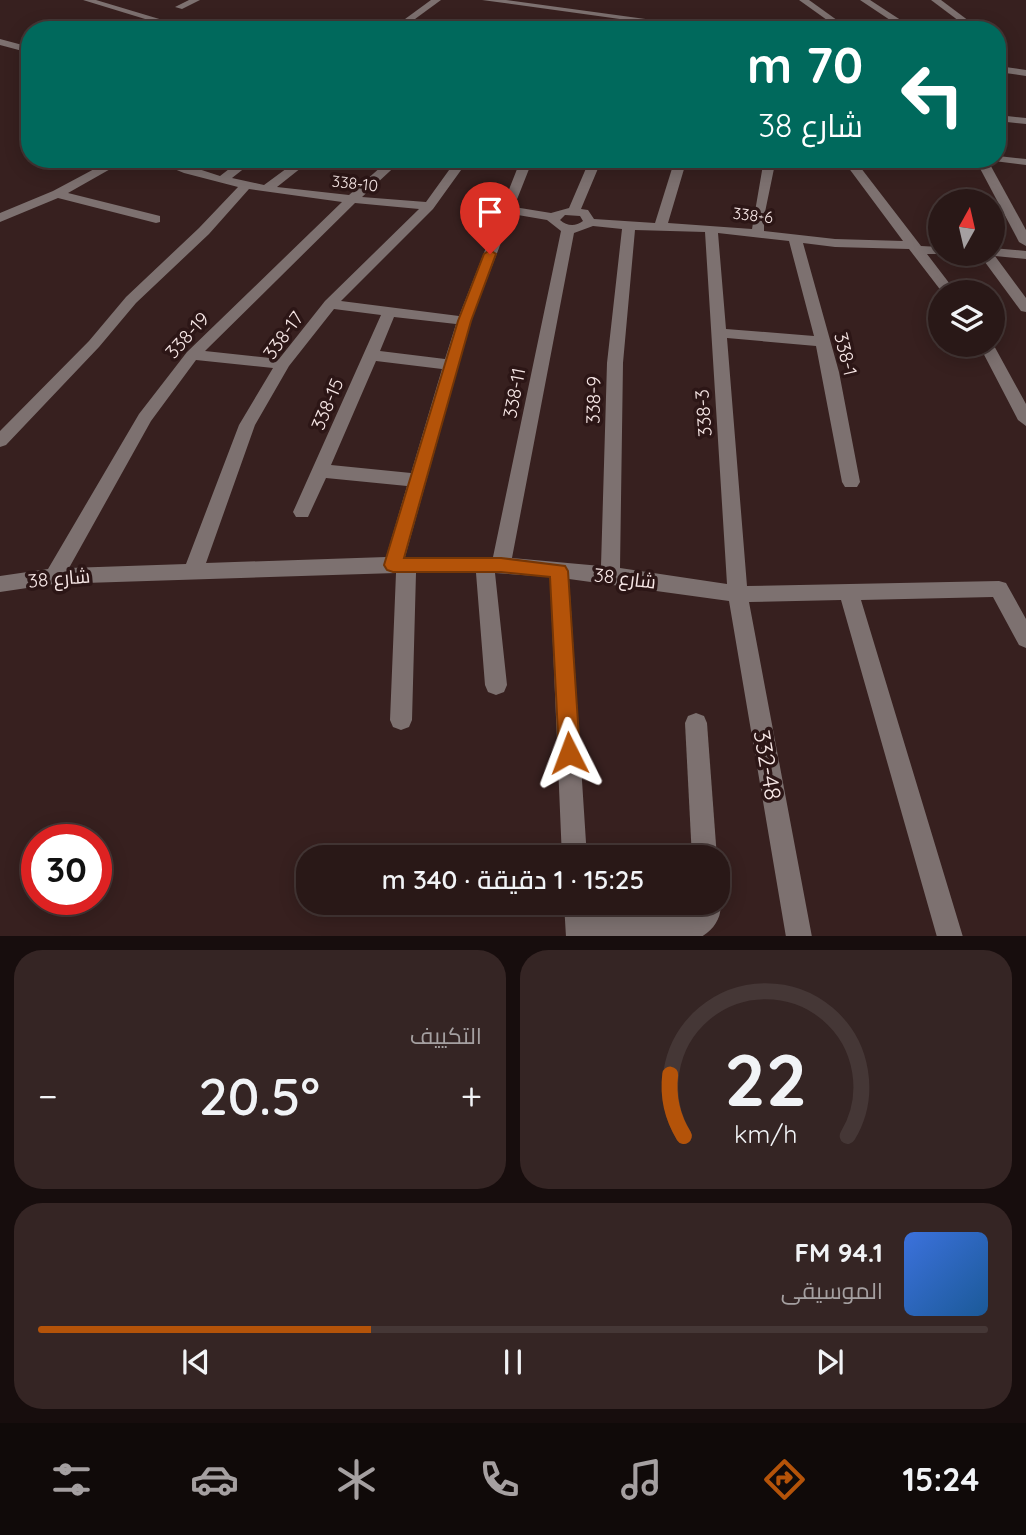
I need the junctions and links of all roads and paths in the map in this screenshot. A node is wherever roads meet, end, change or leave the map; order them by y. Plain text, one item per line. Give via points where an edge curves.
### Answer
1 (87, 0) edge
2 (196, 0) edge
3 (437, 0) edge
4 (486, 0) edge
5 (803, 0) edge
6 (864, 0) edge
7 (936, 0) edge
8 (179, 7) dead end
9 (160, 21) edge
10 (407, 21) edge
11 (622, 21) edge
12 (834, 21) edge
13 (898, 21) edge
14 (965, 21) edge
15 (0, 42) edge
16 (21, 48) edge
17 (1006, 67) edge
18 (1026, 71) edge
19 (1006, 119) edge
20 (1026, 121) edge
21 (1006, 160) edge
22 (1026, 162) edge
23 (105, 168) edge
24 (178, 168) edge
25 (238, 168) edge
26 (295, 168) edge
27 (387, 168) edge
28 (456, 168) edge
29 (523, 168) edge
30 (592, 168) edge
31 (678, 168) edge
32 (768, 168) edge
33 (855, 168) edge
34 (986, 168) edge
35 (222, 180) junction
36 (246, 185) junction
37 (268, 188) junction
38 (57, 194) junction
39 (352, 199) junction
40 (429, 206) junction
41 (507, 210) junction
42 (574, 210) junction
43 (554, 217) junction
44 (0, 218) edge
45 (156, 219) dead end
46 (590, 222) junction
47 (661, 225) junction
48 (629, 226) junction
49 (711, 228) junction
50 (568, 229) junction
51 (758, 233) junction
52 (795, 238) junction
53 (1026, 242) edge
54 (915, 248) junction
55 (928, 250) edge
56 (1005, 253) edge
57 (1026, 254) edge
58 (995, 266) edge
59 (940, 280) edge
60 (330, 304) junction
61 (1025, 306) edge
62 (389, 312) junction
63 (464, 321) junction
64 (719, 333) junction
65 (823, 342) junction
66 (192, 355) junction
67 (370, 355) junction
68 (993, 357) edge
69 (283, 364) junction
70 (451, 365) junction
71 (1026, 420) edge
72 (0, 441) edge
73 (321, 471) junction
74 (418, 480) junction
75 (851, 482) dead end
76 (302, 512) dead end
77 (400, 565) junction
78 (493, 565) junction
79 (193, 571) junction
80 (559, 571) junction
81 (610, 575) junction
82 (54, 576) junction
83 (0, 584) edge
84 (849, 592) junction
85 (738, 594) junction
86 (1026, 639) edge
87 (496, 685) dead end
88 (401, 720) dead end
89 (696, 723) dead end
90 (574, 845) edge
91 (704, 845) edge
92 (707, 915) edge
93 (578, 922) edge
94 (799, 936) edge
95 (950, 936) edge

1 - 9 street
2 - 8 street
3 - 10 street
4 - 11 street
5 - 12 street
6 - 13 street
7 - 14 street
15 - 16 street
17 - 18 street
19 - 20 street
21 - 22 street
23 - 38 street
24 - 35 street, 338-10
25 - 35 street
26 - 37 street
27 - 39 street, 338-19
28 - 40 street, 338-17
29 - 41 street
30 - 42 street
31 - 47 street
32 - 51 street
33 - 54 street
34 - 53 street
35 - 36 street, 338-10
36 - 37 street, 338-10
36 - 72 street
37 - 39 street, 338-10
38 - 44 street
38 - 45 street
39 - 40 street, 338-10
39 - 66 street, 338-19
40 - 60 street, 338-17
41 - 43 street
41 - 63 street
42 - 43 street
42 - 46 street via 584,213
43 - 50 street via 558,226
46 - 48 street, 338-6
46 - 50 street, 338-6 via 580,229
47 - 48 street, 338-6
47 - 49 street, 338-6
48 - 81 street, 338-9 via 615,363
49 - 51 street, 338-6
49 - 64 street, 338-3
50 - 78 street, 338-11
51 - 52 street, 338-6
52 - 54 street, 338-6
52 - 65 street, 338-1
54 - 55 street, 338-6
54 - 59 street
56 - 57 street
58 - 61 street
60 - 62 street
60 - 69 street, 338-17
62 - 63 street
62 - 67 street, 338-15
63 - 70 street
64 - 65 street
64 - 85 street, 338-3
65 - 75 street, 338-1
66 - 69 street
66 - 82 street, 338-19 via 145,418
67 - 70 street
67 - 73 street, 338-15
68 - 71 street
69 - 79 street, 338-17 via 247,425
70 - 74 street
73 - 74 street
73 - 76 street, 338-15
74 - 77 street
77 - 78 street, شارع 38
77 - 79 street, شارع 38
77 - 88 street via 406,630
78 - 80 street, شارع 38
78 - 87 street, 338-11
79 - 82 street, شارع 38
80 - 81 street, شارع 38
80 - 90 street
81 - 85 street, شارع 38
82 - 83 street, شارع 38
84 - 85 street, شارع 38
84 - 86 street, شارع 38 via 999,589
84 - 95 street
85 - 94 street, 332-48
89 - 91 street
92 - 93 street via 701,924 687,929

